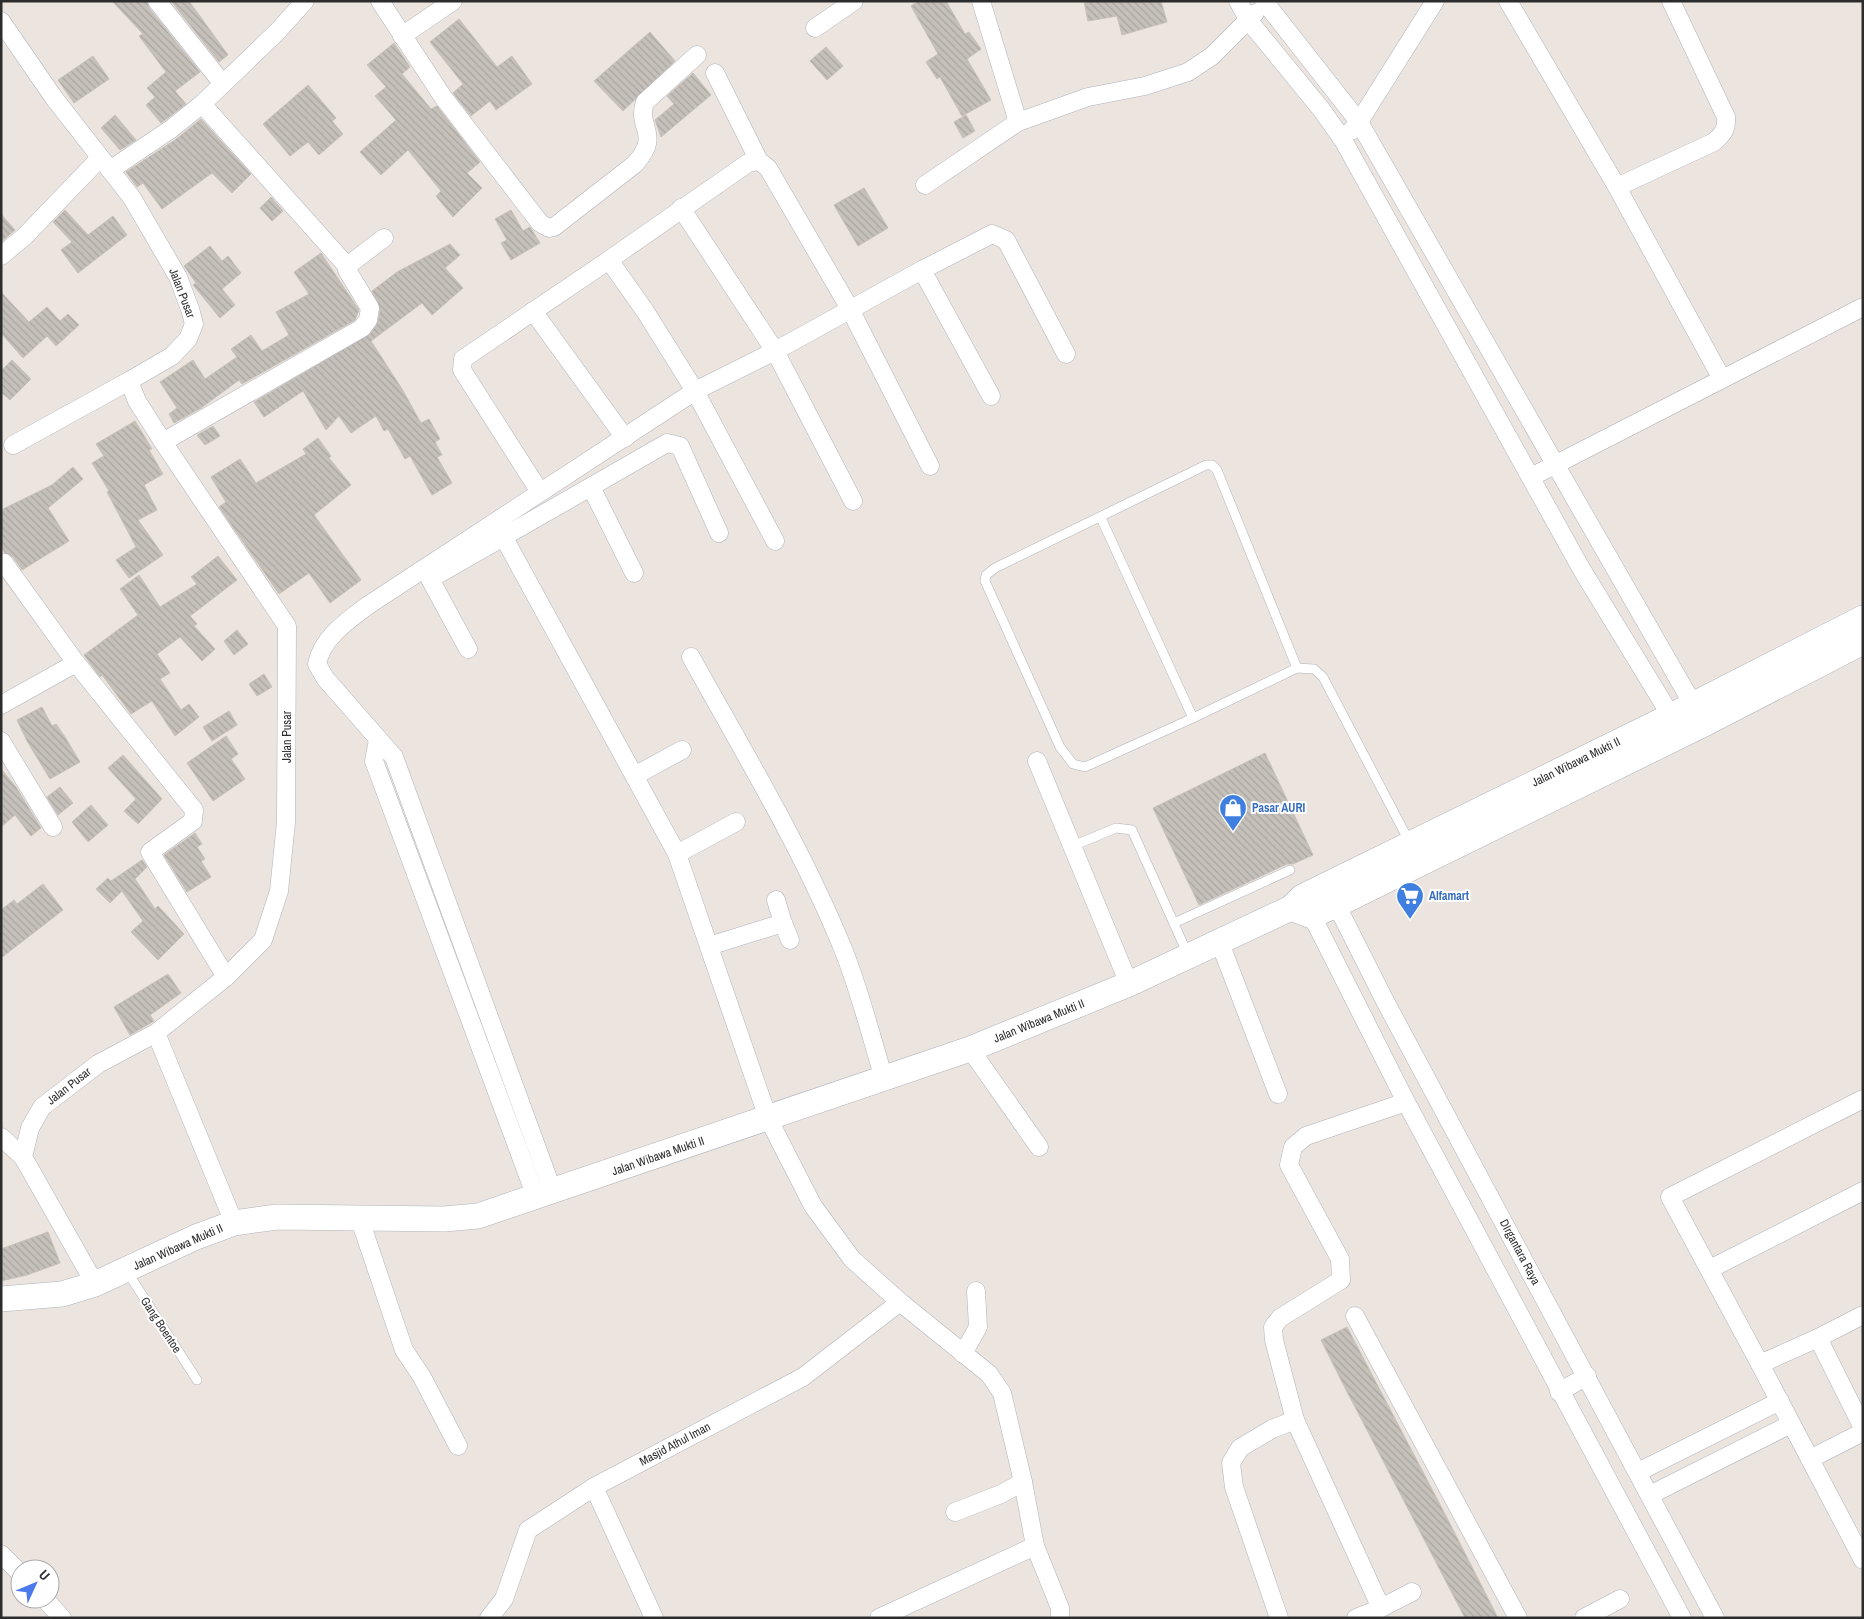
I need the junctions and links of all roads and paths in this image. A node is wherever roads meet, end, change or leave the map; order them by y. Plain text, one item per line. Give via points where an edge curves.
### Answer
1 (157, 1) edge
2 (305, 1) edge
3 (380, 1) edge
4 (452, 1) edge
5 (854, 1) edge
6 (982, 1) edge
7 (1238, 1) edge
8 (1436, 1) edge
9 (1508, 1) edge
10 (1672, 1) edge
11 (1264, 2) edge
12 (1249, 21) junction
13 (1, 22) edge
14 (815, 28) dead end
15 (402, 36) junction
16 (697, 55) dead end
17 (715, 73) dead end
18 (223, 84) junction
19 (202, 104) junction
20 (1018, 122) junction
21 (1359, 122) junction
22 (1343, 140) junction
23 (759, 161) junction
24 (105, 164) junction
25 (925, 184) dead end
26 (1617, 187) junction
27 (681, 208) junction
28 (384, 238) dead end
29 (1, 256) edge
30 (609, 260) junction
31 (347, 266) junction
32 (922, 270) junction
33 (1863, 308) edge
34 (850, 309) junction
35 (533, 311) junction
36 (775, 351) junction
37 (1066, 354) dead end
38 (1722, 379) junction
39 (129, 382) junction
40 (695, 391) junction
41 (991, 396) dead end
42 (625, 438) junction
43 (163, 442) junction
44 (13, 445) dead end
45 (1554, 465) junction
46 (930, 466) dead end
47 (1531, 476) junction
48 (591, 487) junction
49 (540, 492) junction
50 (854, 501) dead end
51 (1101, 518) junction
52 (718, 533) dead end
53 (503, 536) junction
54 (775, 541) dead end
55 (1, 564) edge
56 (634, 573) dead end
57 (1863, 618) edge
58 (1863, 642) edge
59 (468, 649) dead end
60 (691, 657) dead end
61 (76, 663) junction
62 (1297, 668) junction
63 (1, 705) edge
64 (1193, 718) junction
65 (1688, 720) junction
66 (378, 740) junction
67 (1, 741) edge
68 (682, 750) dead end
69 (1037, 761) dead end
70 (636, 775) junction
71 (403, 782) junction
72 (384, 789) junction
73 (736, 822) dead end
74 (53, 827) dead end
75 (1073, 846) junction
76 (677, 854) junction
77 (1414, 855) junction
78 (1290, 870) dead end
79 (1331, 896) junction
80 (776, 900) dead end
81 (1302, 907) junction
82 (783, 923) junction
83 (1174, 923) junction
84 (790, 940) dead end
85 (1220, 943) junction
86 (709, 946) junction
87 (1189, 958) junction
88 (471, 970) junction
89 (226, 977) junction
90 (453, 977) junction
91 (1129, 984) junction
92 (1384, 1001) junction
93 (1360, 1012) junction
94 (156, 1033) junction
95 (970, 1049) junction
96 (884, 1080) junction
97 (1278, 1094) dead end
98 (1863, 1099) edge
99 (1406, 1102) junction
100 (768, 1118) junction
101 (1, 1137) edge
102 (1039, 1147) dead end
103 (23, 1157) junction
104 (1863, 1192) edge
105 (544, 1194) junction
106 (359, 1217) junction
107 (234, 1223) junction
108 (1710, 1269) junction
109 (126, 1270) junction
110 (95, 1284) junction
111 (976, 1291) dead end
112 (1, 1299) edge
113 (900, 1302) junction
114 (1863, 1315) edge
115 (1355, 1316) dead end
116 (1818, 1338) junction
117 (963, 1354) junction
118 (1760, 1364) junction
119 (1587, 1376) junction
120 (197, 1380) dead end
121 (1559, 1392) junction
122 (1780, 1401) junction
123 (1296, 1420) junction
124 (1791, 1424) junction
125 (1863, 1428) edge
126 (1863, 1432) edge
127 (458, 1446) dead end
128 (1810, 1459) junction
129 (1638, 1472) junction
130 (1024, 1482) junction
131 (594, 1487) junction
132 (1650, 1495) junction
133 (955, 1512) dead end
134 (1035, 1546) junction
135 (1, 1554) edge
136 (1863, 1560) edge
137 (10, 1563) edge
138 (1412, 1592) dead end
139 (1620, 1599) dead end
140 (1381, 1608) junction
141 (489, 1618) edge
142 (654, 1618) edge
143 (879, 1618) edge
144 (1060, 1618) edge
145 (1279, 1618) edge
146 (1356, 1618) edge
147 (1518, 1618) edge
148 (1584, 1618) edge
149 (1682, 1618) edge
150 (1715, 1618) edge

1 - 18 street
2 - 18 street
3 - 15 street
4 - 15 street
5 - 14 street
6 - 20 street
7 - 12 street
8 - 21 street
9 - 26 street
10 - 26 street via 1726,117 1726,127 1714,142
11 - 12 street
11 - 21 street
12 - 20 street via 1212,56 1188,72 1146,86 1088,96
12 - 22 street
13 - 24 street
15 - 16 street via 443,98 540,223 549,228 643,155 649,135 642,111 645,102
17 - 23 street
18 - 19 street
19 - 24 street via 171,129
19 - 31 street
20 - 25 street
21 - 22 street
21 - 45 street
22 - 47 street
23 - 27 street via 748,163
23 - 34 street via 768,168
24 - 29 street
24 - 39 street, Jalan Pusar via 132,198 178,277 194,324 188,339 172,356
26 - 38 street
27 - 30 street
27 - 36 street
28 - 31 street
30 - 35 street
30 - 40 street
31 - 43 street via 370,308 368,320 362,328
32 - 34 street
32 - 37 street via 992,234 1006,240
32 - 41 street
33 - 38 street
34 - 36 street
34 - 46 street
35 - 42 street
35 - 49 street via 463,359 462,370
36 - 40 street
36 - 50 street
38 - 45 street
39 - 43 street, Jalan Pusar
39 - 44 street
40 - 42 street
40 - 54 street
42 - 49 street
43 - 89 street, Jalan Pusar via 287,626 286,822 279,891 263,940
45 - 47 street
45 - 65 street
47 - 65 street via 1582,570
48 - 52 street via 667,443 680,446
48 - 53 street
48 - 56 street
49 - 66 street via 348,620 320,651 317,664 325,678
51 - 62 lane via 1206,465 1212,465 1217,470
51 - 64 lane
51 - 64 lane via 995,568 986,576 985,581 1056,738 1073,764 1085,767
53 - 59 street via 430,579
53 - 70 street
55 - 61 street via 4,563
57 - 65 main road, Jalan Wibawa Mukti II
58 - 65 main road, Jalan Wibawa Mukti II
60 - 96 street via 822,900 844,951
61 - 63 street
61 - 89 street via 194,810 193,821 150,852
62 - 64 lane
62 - 77 lane via 1314,669 1323,677
65 - 77 main road, Jalan Wibawa Mukti II
66 - 71 street via 394,757
66 - 72 street via 374,761
67 - 74 street
68 - 70 street
69 - 75 street
70 - 76 street
71 - 72 street
71 - 88 street
72 - 90 street
73 - 76 street
75 - 83 lane via 1116,828 1132,830
75 - 91 street
76 - 86 street
77 - 79 main road, Jalan Wibawa Mukti II
78 - 83 lane
79 - 81 main road, Jalan Wibawa Mukti II
79 - 92 street, DIrgantara Raya
80 - 82 street
81 - 85 main road, Jalan Wibawa Mukti II
81 - 93 street
82 - 84 street
82 - 86 street
83 - 87 lane
85 - 87 main road, Jalan Wibawa Mukti II
85 - 97 street
86 - 100 street
87 - 91 main road, Jalan Wibawa Mukti II
88 - 90 street
88 - 105 street
89 - 94 street, Jalan Pusar
90 - 105 street
91 - 95 main road, Jalan Wibawa Mukti II
92 - 93 street
92 - 119 street, DIrgantara Raya
93 - 99 street
94 - 103 street, Jalan Pusar via 98,1064 42,1107 30,1128
94 - 107 street
95 - 96 main road, Jalan Wibawa Mukti II
95 - 102 street
96 - 100 main road, Jalan Wibawa Mukti II
98 - 108 street via 1670,1198
99 - 121 street
99 - 123 street via 1306,1136 1293,1147 1289,1165 1340,1259 1341,1280 1280,1318 1273,1327
100 - 105 main road, Jalan Wibawa Mukti II
100 - 113 street via 813,1206 852,1259
101 - 103 street
103 - 110 street
104 - 108 street
105 - 106 main road, Jalan Wibawa Mukti II via 478,1216 444,1219
106 - 107 main road, Jalan Wibawa Mukti II via 276,1217
106 - 127 street via 404,1350
107 - 109 main road, Jalan Wibawa Mukti II
108 - 118 street
109 - 110 main road, Jalan Wibawa Mukti II
109 - 120 lane, Gang Boentoe
110 - 112 main road, Jalan Wibawa Mukti II via 62,1294
111 - 117 street via 978,1326
113 - 117 street
113 - 131 street, Masjid Athul Iman via 803,1377
114 - 116 street
115 - 147 street
116 - 118 street
116 - 125 street
117 - 130 street via 989,1374 1002,1393
118 - 122 street
119 - 121 street
119 - 129 street, DIrgantara Raya
121 - 149 street
122 - 124 street
122 - 129 street
123 - 140 street
123 - 145 street via 1272,1429 1240,1448 1232,1463 1234,1487
124 - 128 street
124 - 132 street
126 - 128 street
128 - 136 street
129 - 132 street, DIrgantara Raya
130 - 133 street
130 - 134 street
131 - 141 street, Masjid Athul Iman via 528,1530 504,1598
131 - 142 street
132 - 150 street, DIrgantara Raya
134 - 143 street
134 - 144 street via 1060,1608
135 - 137 street
138 - 140 street
139 - 148 street
140 - 146 street

